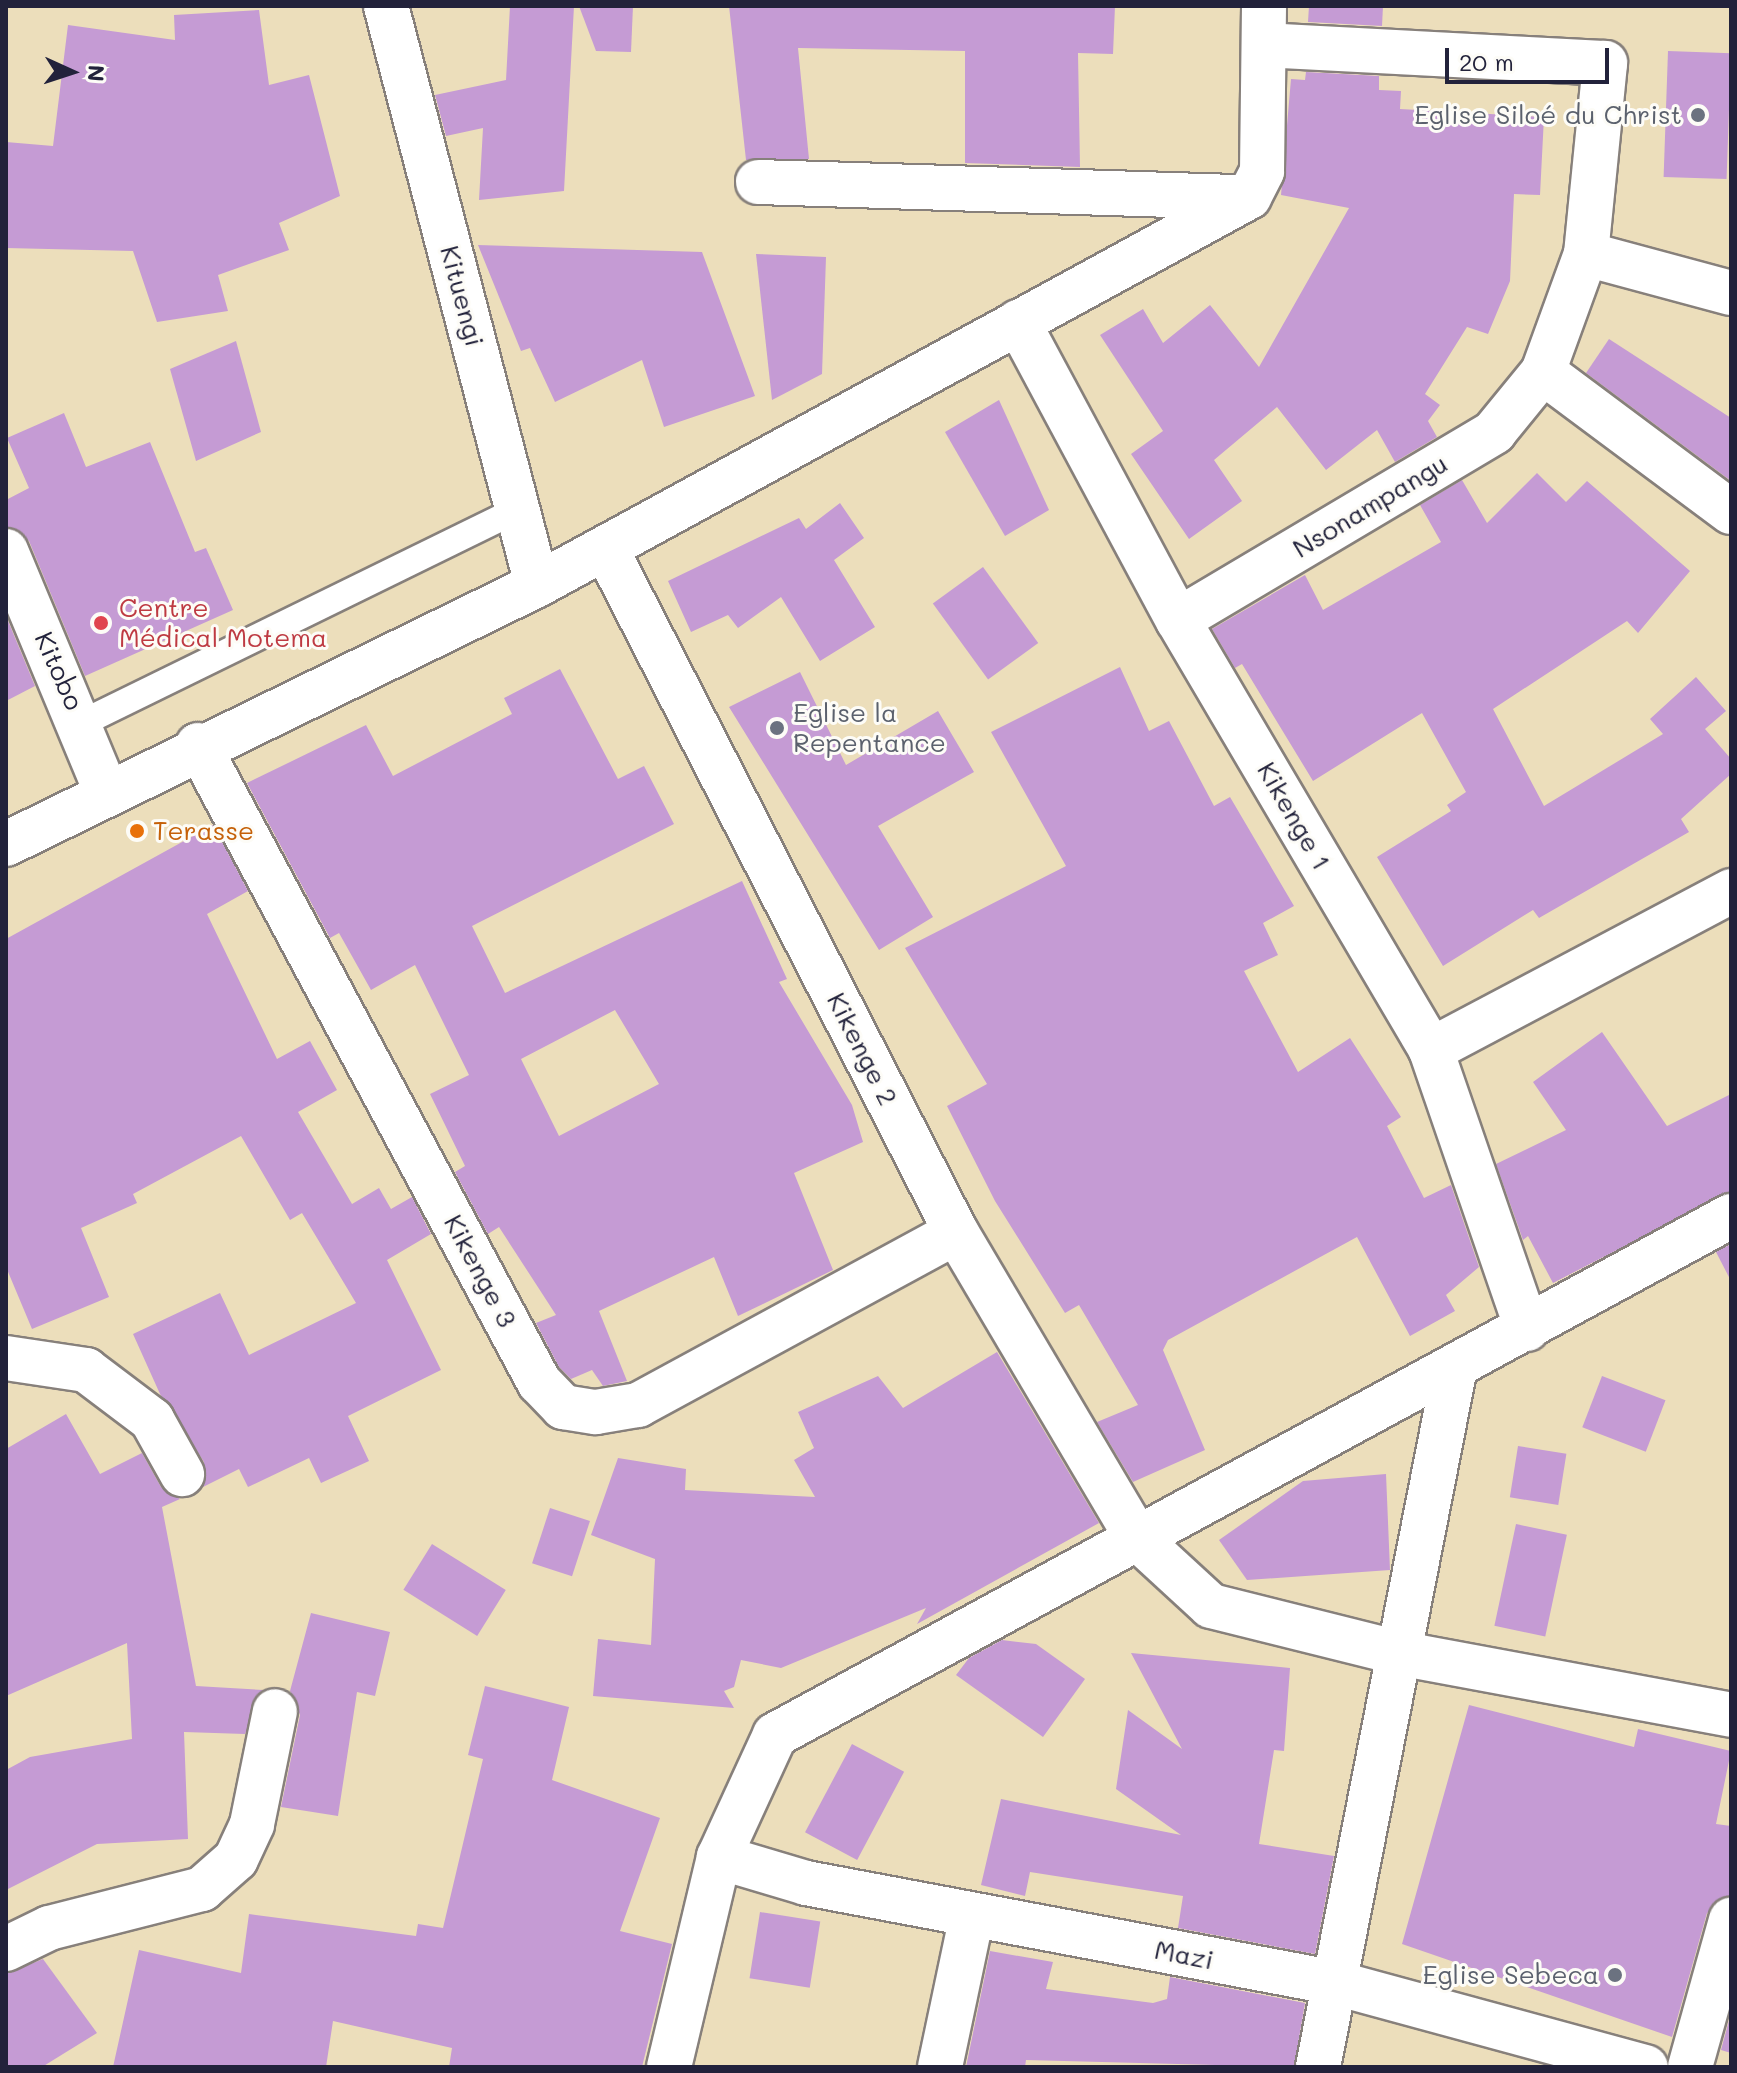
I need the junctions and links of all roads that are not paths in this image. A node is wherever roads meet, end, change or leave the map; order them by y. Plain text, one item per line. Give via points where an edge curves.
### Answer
1 (386, 6) edge
2 (1265, 26) edge
3 (758, 182) dead end
4 (1249, 197) junction
5 (1586, 254) junction
6 (1731, 293) edge
7 (1018, 322) junction
8 (1543, 372) junction
9 (517, 510) junction
10 (1731, 512) edge
11 (606, 549) junction
12 (6, 551) edge
13 (537, 585) junction
14 (1178, 620) junction
15 (82, 723) junction
16 (198, 745) junction
17 (107, 794) junction
18 (6, 844) edge
19 (1731, 891) edge
20 (1431, 1050) junction
21 (1731, 1216) edge
22 (956, 1232) junction
23 (1527, 1329) junction
24 (6, 1358) edge
25 (1454, 1372) junction
26 (182, 1474) dead end
27 (1137, 1538) junction
28 (1403, 1654) junction
29 (275, 1711) dead end
30 (1731, 1715) edge
31 (719, 1857) junction
32 (972, 1915) junction
33 (1731, 1920) edge
34 (6, 1949) edge
35 (1336, 1983) junction
36 (669, 2067) edge
37 (940, 2067) edge
38 (1318, 2067) edge
39 (1646, 2067) edge
40 (1690, 2067) edge

1 - 9 street, Kituengi
2 - 4 street via 1262,171
2 - 5 street, Nsonampangu via 1605,63
3 - 4 street
4 - 7 street
5 - 6 street
5 - 8 street, Nsonampangu
7 - 11 street
7 - 14 street, Kikenge 1
8 - 10 street
8 - 14 street, Nsonampangu via 1494,432
9 - 13 street, Kituengi
9 - 15 lane
11 - 13 street
11 - 22 street, Kikenge 2
12 - 15 street, Kitobo
13 - 16 street
14 - 20 street, Kikenge 1
15 - 17 street, Kitobo
16 - 17 street
16 - 22 street, Kikenge 3 via 539,1382 563,1407 596,1412 638,1405
17 - 18 street
19 - 20 street
20 - 23 street, Kikenge 1
21 - 23 street
22 - 27 street, Kikenge 2
23 - 25 street
24 - 26 street via 86,1370 152,1420
25 - 27 street
25 - 28 street
27 - 28 street, Kikenge 2 via 1211,1606
27 - 31 street via 775,1735
28 - 30 street, Kikenge 2
28 - 35 street
29 - 34 street via 252,1824 236,1859 202,1889 49,1928
31 - 32 street, Mazi via 806,1883
31 - 36 street
32 - 35 street, Mazi
32 - 37 street
33 - 40 street
35 - 38 street
35 - 39 street, Mazi

